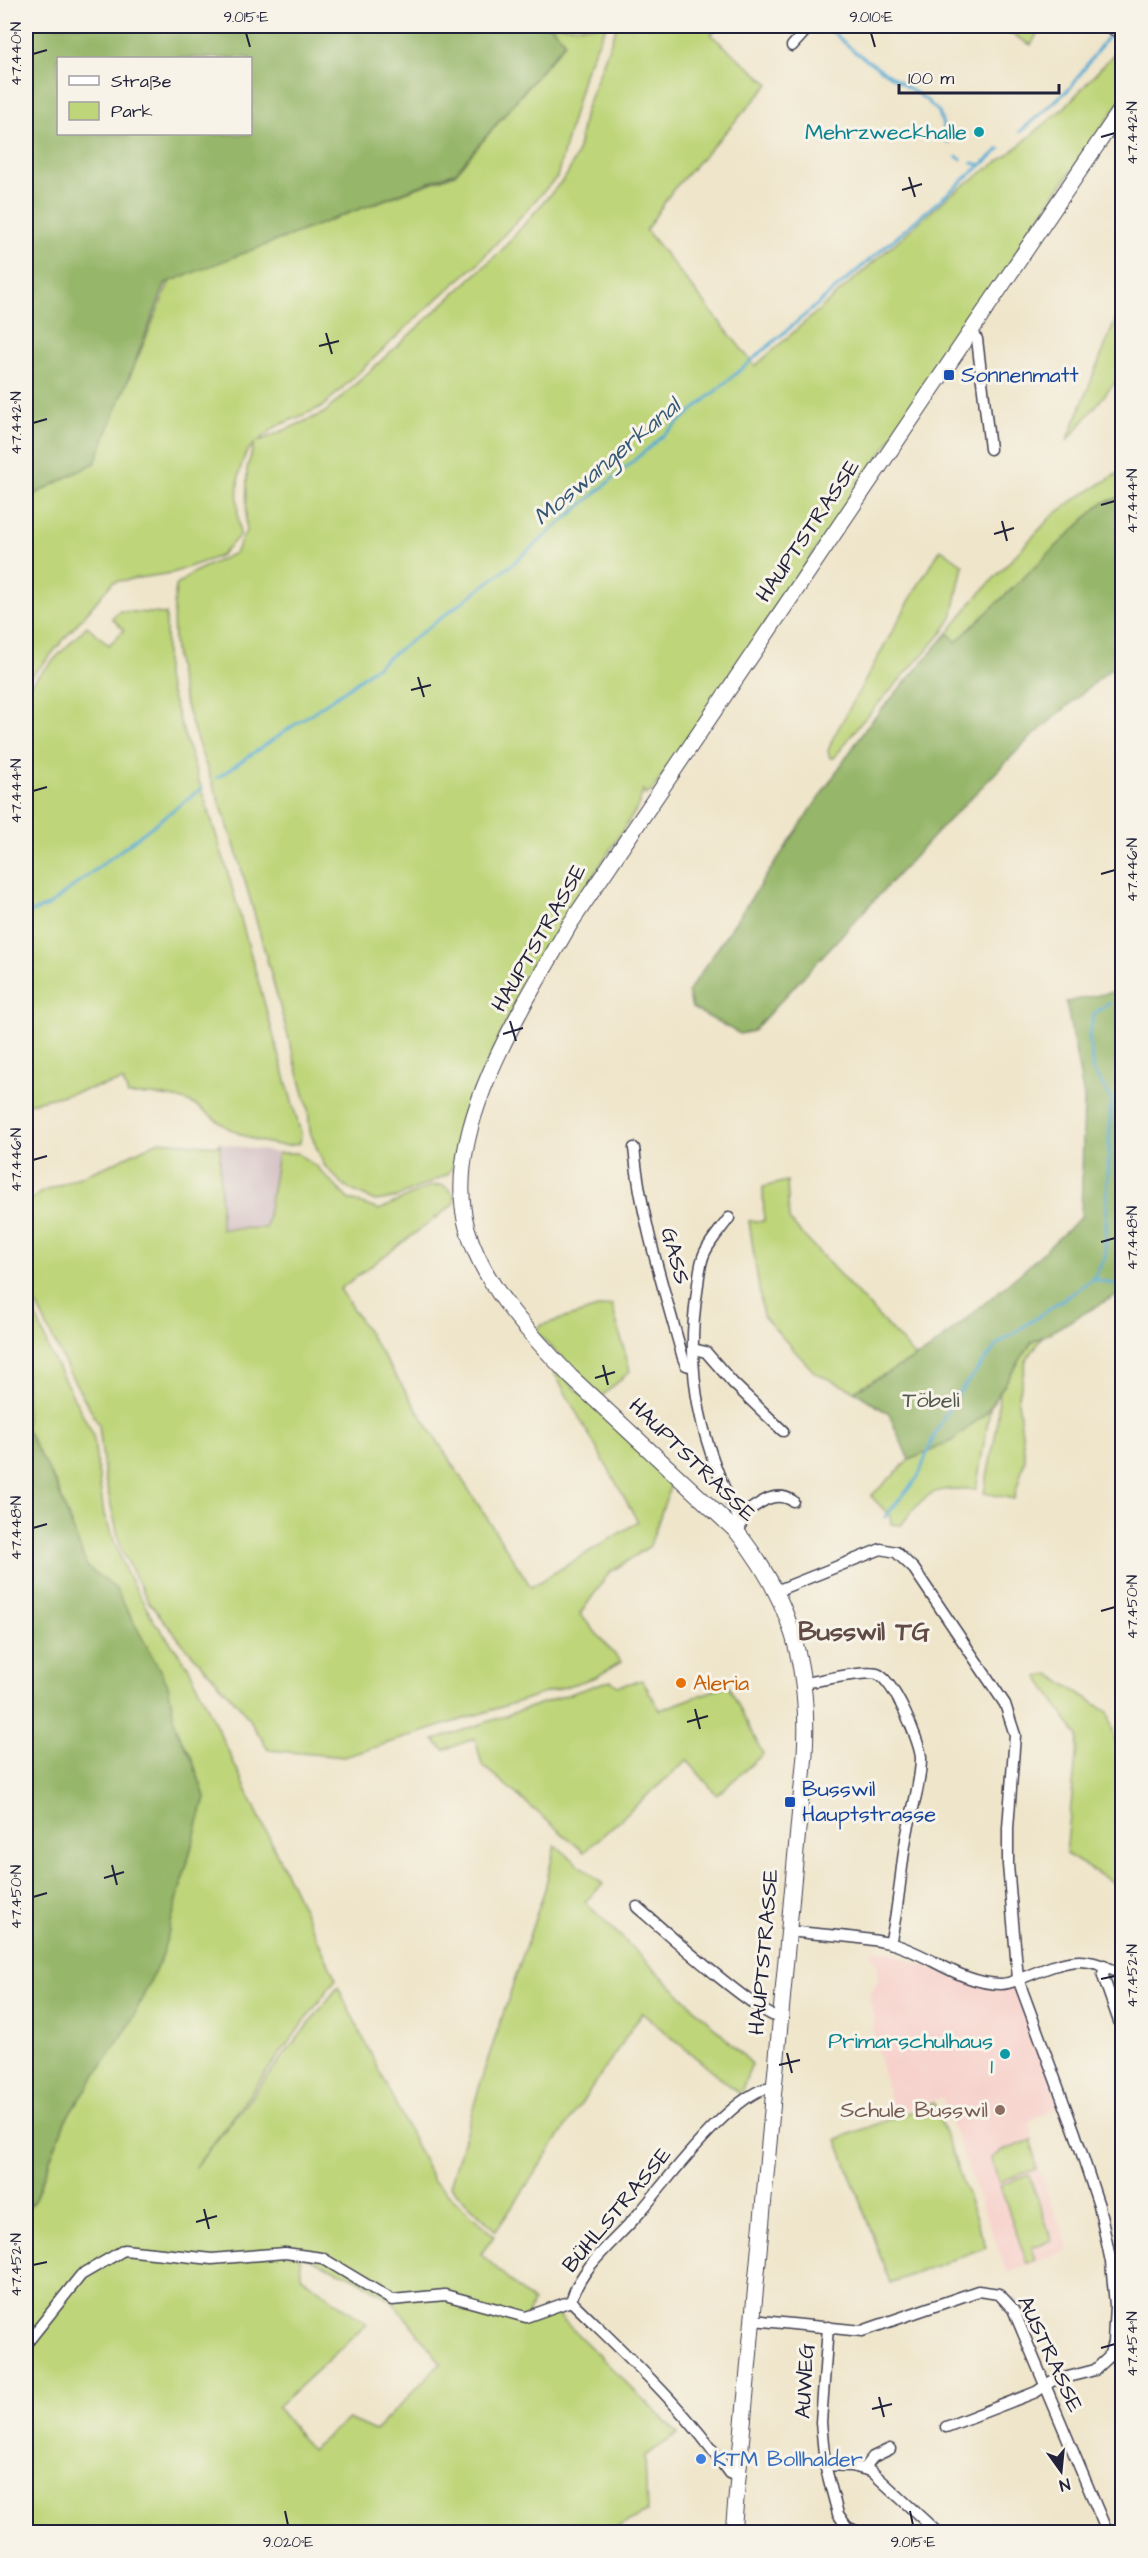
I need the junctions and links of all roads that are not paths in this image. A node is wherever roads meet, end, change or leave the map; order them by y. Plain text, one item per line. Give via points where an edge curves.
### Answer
1 (810, 26) edge
2 (1107, 26) edge
3 (1122, 34) edge
4 (792, 46) dead end
5 (1122, 108) edge
6 (970, 332) junction
7 (990, 449) dead end
8 (634, 1148) dead end
9 (729, 1218) dead end
10 (693, 1349) junction
11 (693, 1367) junction
12 (783, 1431) dead end
13 (793, 1501) dead end
14 (737, 1525) junction
15 (776, 1591) junction
16 (804, 1683) junction
17 (637, 1907) dead end
18 (789, 1931) junction
19 (890, 1943) junction
20 (1104, 1965) junction
21 (1122, 1975) edge
22 (1018, 1979) junction
23 (781, 2018) junction
24 (1122, 2030) edge
25 (774, 2087) junction
26 (571, 2301) junction
27 (753, 2320) junction
28 (828, 2328) junction
29 (26, 2344) edge
30 (1046, 2386) junction
31 (946, 2427) dead end
32 (890, 2449) dead end
33 (825, 2465) junction
34 (864, 2468) junction
35 (738, 2477) junction
36 (733, 2532) edge
37 (858, 2532) edge
38 (937, 2532) edge
39 (1107, 2532) edge

1 - 4 street
2 - 3 street
5 - 6 street, HAUPTSTRASSE
6 - 7 street via 977,339
6 - 14 street, HAUPTSTRASSE via 570,924 500,1052 463,1158 461,1194 467,1230 488,1274 519,1319 571,1377
8 - 11 street, GASS via 648,1232 683,1358 686,1365
9 - 10 street via 702,1261
10 - 11 street
10 - 12 street via 706,1352
11 - 14 street via 698,1409 713,1464
13 - 14 street via 770,1497
14 - 15 street, HAUPTSTRASSE
15 - 16 street, HAUPTSTRASSE via 792,1629
15 - 22 street via 881,1549 896,1552 914,1569 1005,1704 1015,1735 1008,1865
16 - 18 street, HAUPTSTRASSE via 806,1736
16 - 19 street via 877,1674 885,1679 917,1739 919,1777
17 - 23 street via 746,1999 772,2017
18 - 19 street
18 - 23 street, HAUPTSTRASSE
19 - 22 street via 965,1976 999,1984
20 - 21 street
20 - 22 street via 1082,1960 1063,1962
20 - 24 street via 1103,1976
22 - 30 street via 1099,2206 1115,2305 1112,2349 1103,2364
23 - 25 street, HAUPTSTRASSE
25 - 26 street, BÜHLSTRASSE via 756,2091 707,2134 590,2266
25 - 27 street, HAUPTSTRASSE
26 - 29 street via 526,2317 445,2295 392,2300 322,2258 285,2253 213,2259 124,2250 81,2276
26 - 35 street, BÜHLSTRASSE via 665,2392 729,2474
27 - 28 street, AUSTRASSE
27 - 35 street, HAUPTSTRASSE
28 - 30 street, AUSTRASSE via 862,2331 978,2290 999,2294 1012,2309
28 - 33 street, AUWEG via 821,2422
30 - 31 street
30 - 39 street, AUSTRASSE
32 - 34 street via 873,2457
33 - 34 street
33 - 37 street, AUWEG via 838,2514 847,2527
34 - 38 street via 886,2483
35 - 36 street, HAUPTSTRASSE

